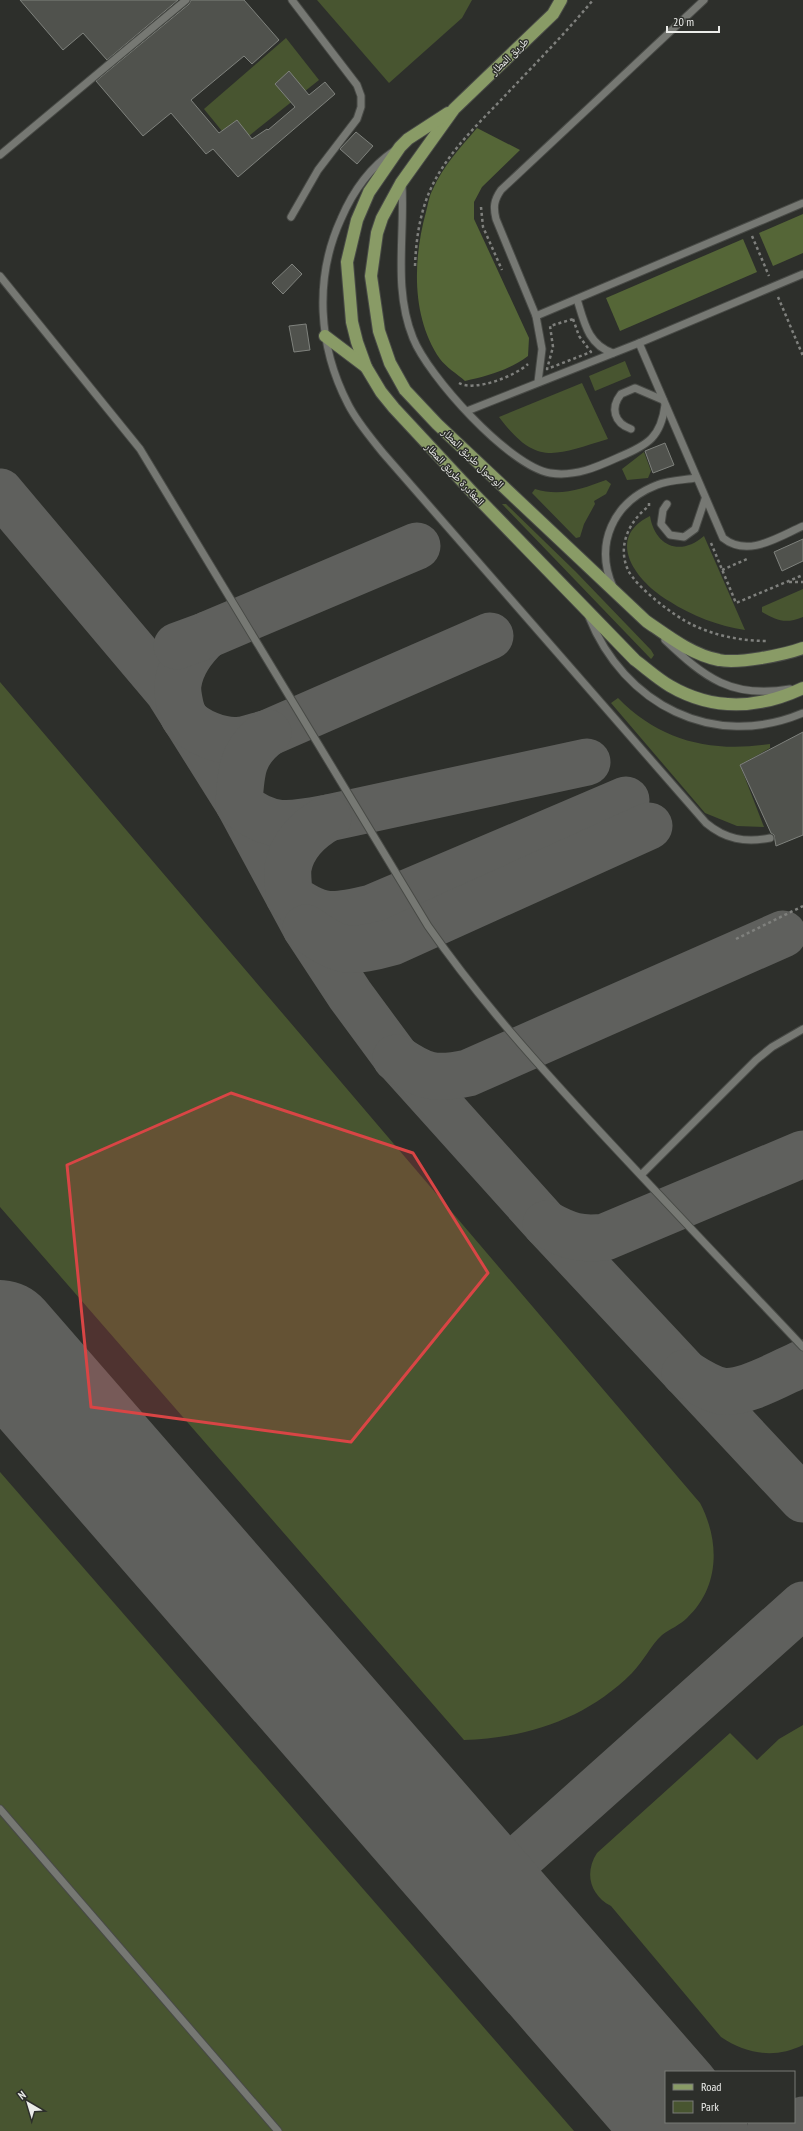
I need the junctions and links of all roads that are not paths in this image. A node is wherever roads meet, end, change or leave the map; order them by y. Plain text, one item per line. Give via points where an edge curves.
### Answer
1 (186, 0) edge
2 (292, 0) edge
3 (561, 0) edge
4 (570, 0) edge
5 (704, 0) edge
6 (553, 14) junction
7 (454, 109) junction
8 (400, 147) junction
9 (0, 155) edge
10 (402, 183) junction
11 (803, 203) edge
12 (291, 217) dead end
13 (803, 274) edge
14 (0, 276) edge
15 (577, 299) junction
16 (536, 316) junction
17 (325, 336) junction
18 (639, 343) junction
19 (613, 354) junction
20 (366, 367) junction
21 (538, 382) junction
22 (664, 402) junction
23 (467, 411) junction
24 (631, 429) dead end
25 (696, 478) junction
26 (705, 499) junction
27 (668, 504) dead end
28 (803, 526) edge
29 (619, 597) junction
30 (586, 609) junction
31 (646, 621) junction
32 (803, 648) edge
33 (803, 684) edge
34 (803, 688) edge
35 (803, 713) edge
36 (770, 838) dead end
37 (803, 1029) edge
38 (641, 1175) junction
39 (803, 1347) edge
40 (0, 1809) edge
41 (278, 2131) edge

1 - 9 lane
2 - 12 lane via 357,85 361,107 357,119 318,170
3 - 6 main road, طريق المطار
4 - 6 main road
5 - 16 lane via 501,190 495,199 493,209 496,219
6 - 7 main road, طريق المطار
7 - 8 main road, المغادرة طريق المطار
7 - 10 main road, الوصول طريق المطار
8 - 17 lane via 365,176 338,224 324,280
8 - 20 main road, المغادرة طريق المطار via 369,192 357,220 347,262 352,322
10 - 23 lane via 401,292 405,316 424,359
10 - 29 main road, الوصول طريق المطار via 382,218 377,233 371,276 379,332 390,363 405,390 437,424
11 - 15 lane
13 - 18 lane
14 - 38 lane via 116,417 148,462 407,892 446,952 498,1020
15 - 16 lane
15 - 19 lane via 590,338 599,348
16 - 21 lane via 542,349
17 - 20 main road
17 - 36 lane via 341,390 357,420 370,437 706,822 715,830 736,839 747,841
18 - 19 lane
18 - 22 lane
19 - 21 lane
20 - 30 main road, المغادرة طريق المطار via 394,408
21 - 23 lane
22 - 23 lane via 662,423 658,432 646,445 584,472 561,474 538,470 512,455
22 - 24 lane via 635,388 621,394 616,400 615,414 618,422
22 - 25 lane
25 - 26 lane
25 - 29 lane via 668,482 648,489 618,513 611,524 606,561 612,586
26 - 27 lane via 695,529 684,537 670,535 661,524 663,510
26 - 28 lane via 723,538 736,546 758,545
29 - 31 main road, الوصول طريق المطار
30 - 34 main road, المغادرة طريق المطار via 636,660 684,693 719,703 751,705 784,697
30 - 35 lane via 605,649 628,679 653,701 686,717 703,722 740,726 781,721
31 - 32 main road, الوصول طريق المطار via 684,646 719,661 753,660
31 - 33 lane via 691,664 728,686 760,692 793,688
37 - 38 lane via 772,1047 756,1060
38 - 39 lane
40 - 41 lane

